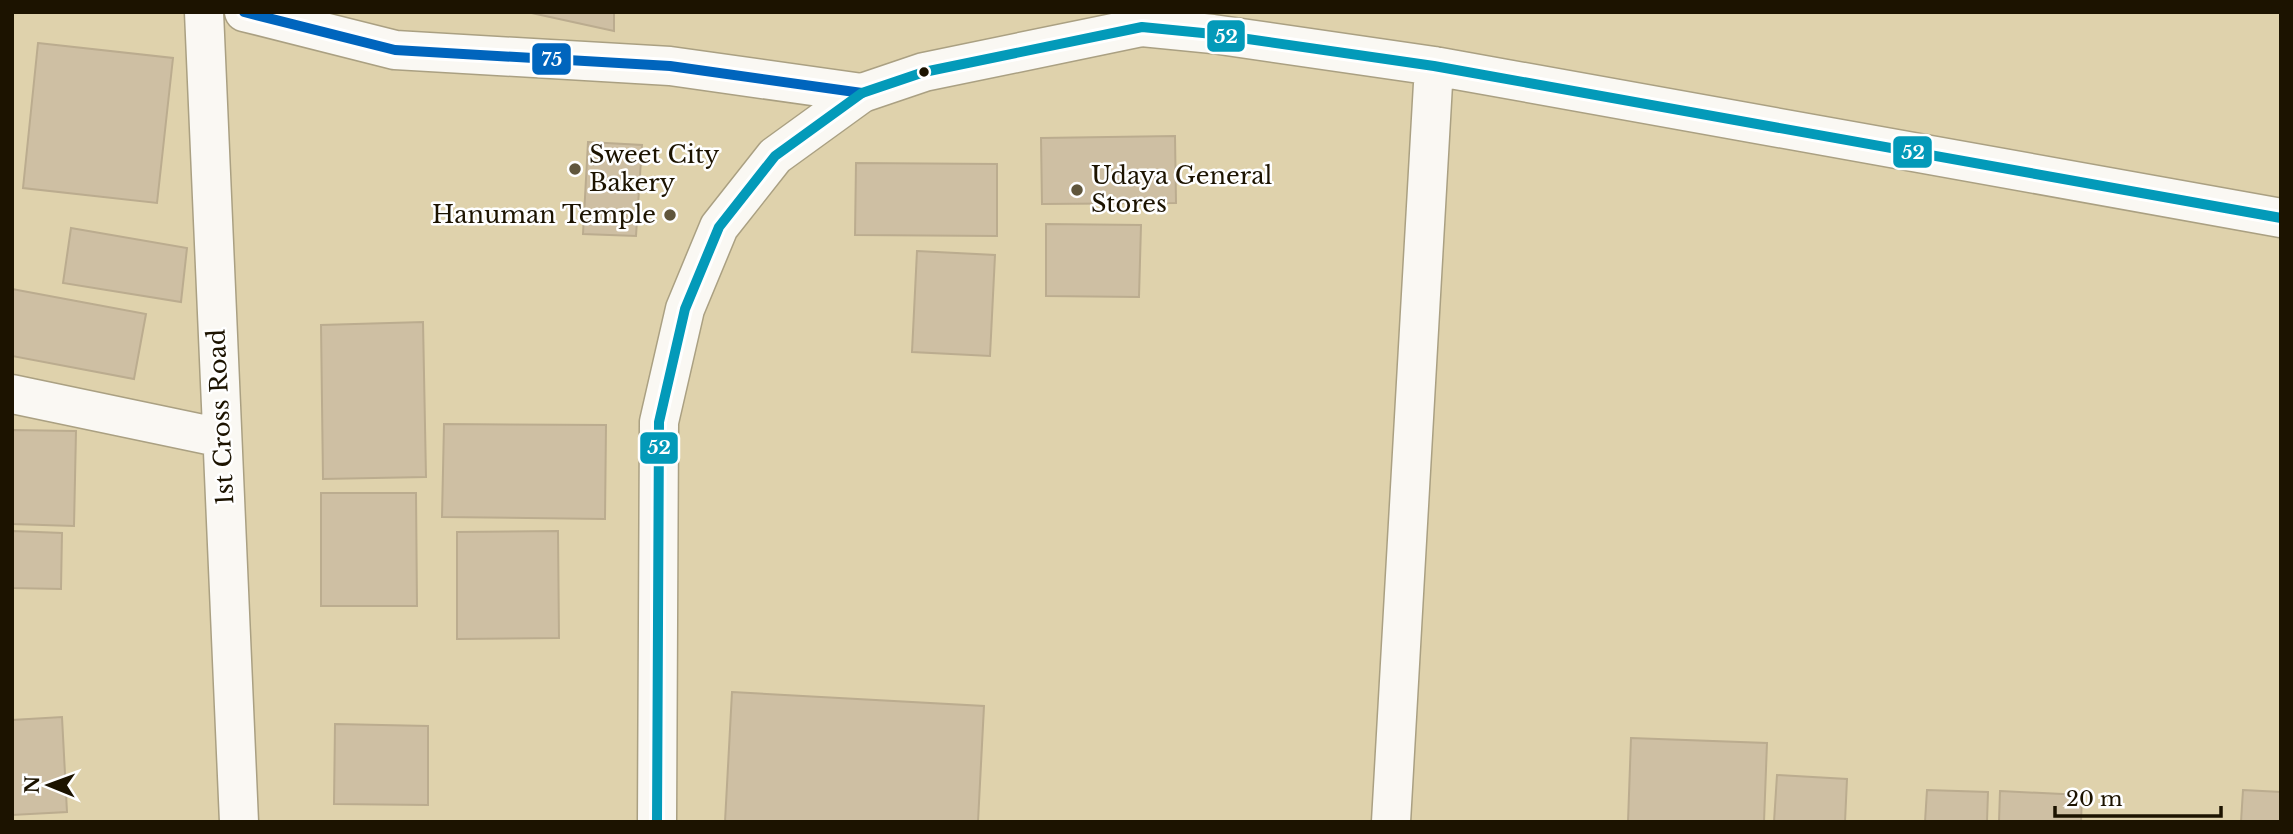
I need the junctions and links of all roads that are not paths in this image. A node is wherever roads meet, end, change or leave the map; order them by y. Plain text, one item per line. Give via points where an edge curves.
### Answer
1 (204, 12) edge
2 (244, 12) edge
3 (1142, 20) edge
4 (1434, 66) junction
5 (862, 93) junction
6 (2281, 218) edge
7 (12, 394) edge
8 (222, 438) junction
9 (239, 822) edge
10 (657, 822) edge
11 (1391, 822) edge

1 - 8 street, 1st Cross Road
2 - 5 street via 395,50 670,66
3 - 4 street
3 - 5 street via 924,72
4 - 6 street
4 - 11 street
5 - 10 street via 775,156 719,227 685,309 659,422
7 - 8 street
8 - 9 street, 1st Cross Road

